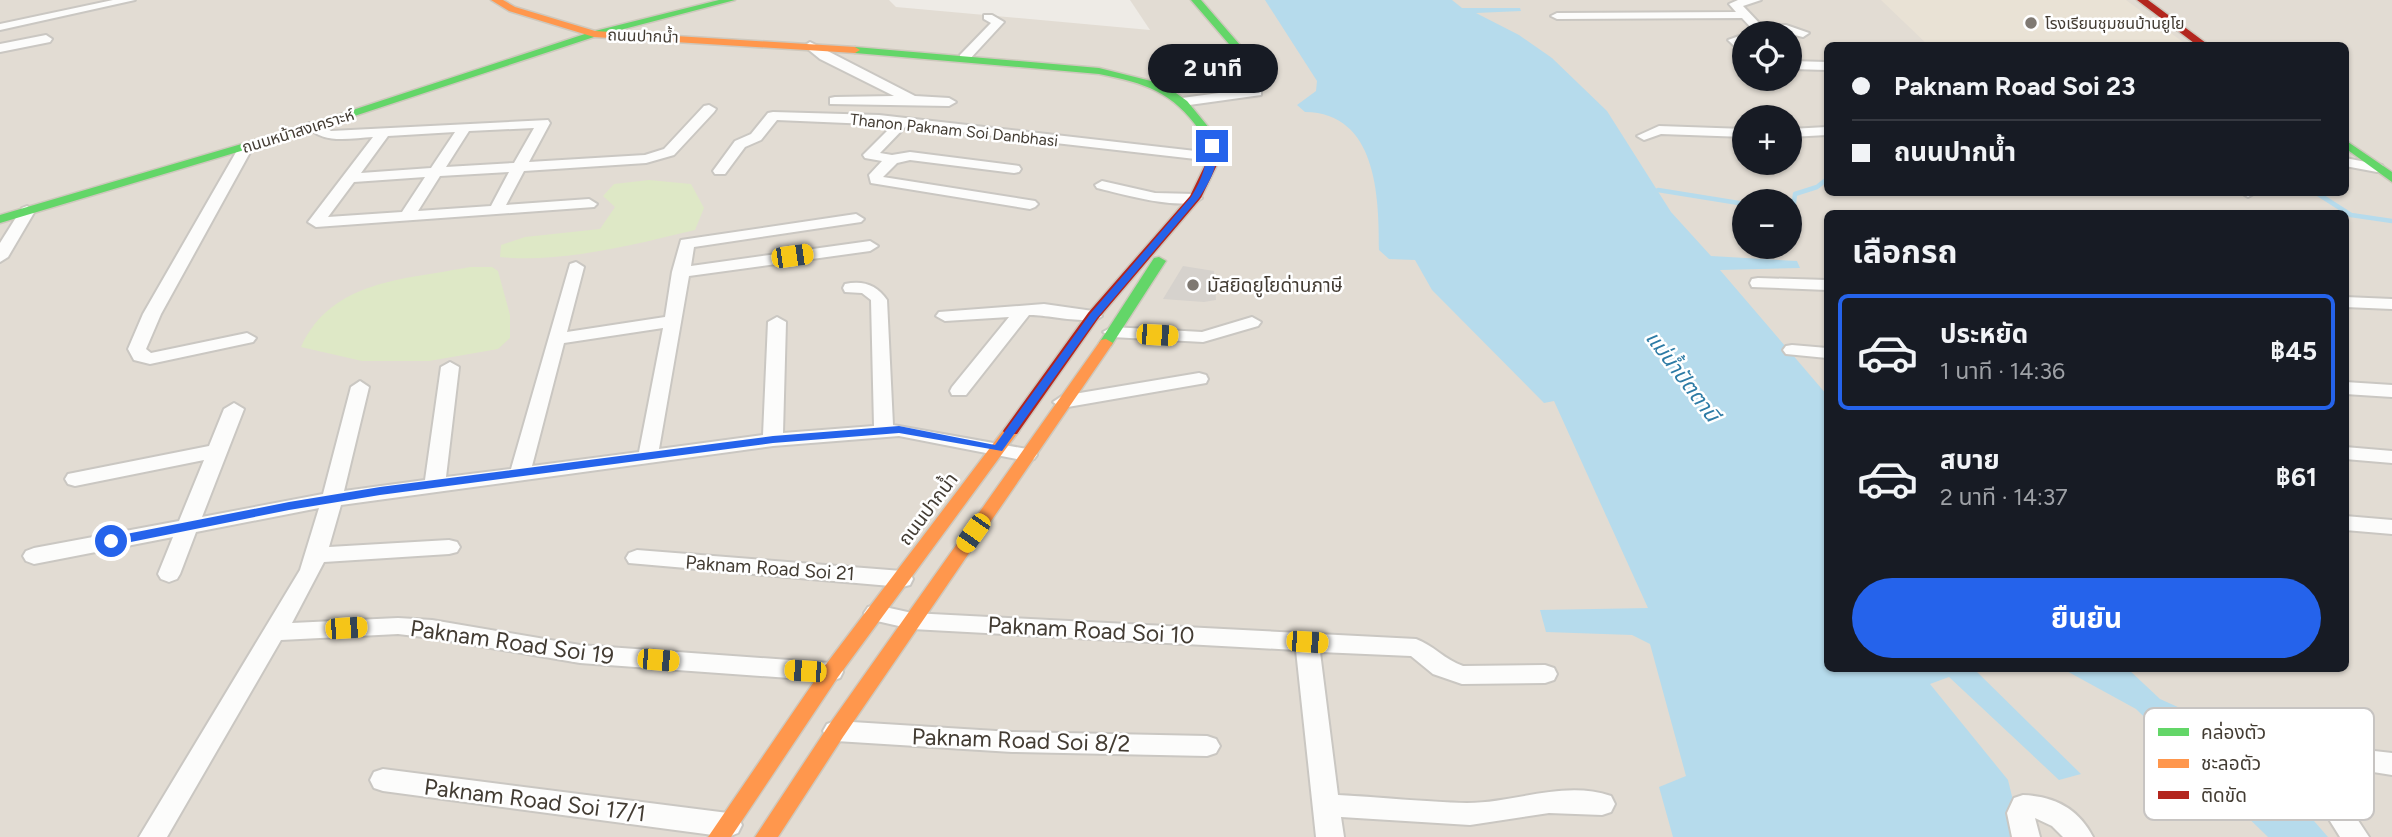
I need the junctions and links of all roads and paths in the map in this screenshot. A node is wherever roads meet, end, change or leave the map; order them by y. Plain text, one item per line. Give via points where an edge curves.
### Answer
1 (129, 0) edge
2 (496, 0) edge
3 (730, 0) edge
4 (1196, 0) edge
5 (1755, 0) edge
6 (2143, 0) edge
7 (2162, 0) edge
8 (1744, 15) junction
9 (1556, 16) dead end
10 (988, 17) dead end
11 (1750, 21) edge
12 (0, 27) edge
13 (594, 34) junction
14 (46, 39) dead end
15 (2200, 42) edge
16 (2218, 42) edge
17 (810, 46) junction
18 (0, 48) edge
19 (964, 58) junction
20 (1802, 65) edge
21 (1824, 66) edge
22 (1161, 86) junction
23 (1256, 92) dead end
24 (912, 100) junction
25 (835, 101) dead end
26 (948, 102) dead end
27 (1182, 102) junction
28 (709, 109) dead end
29 (902, 123) junction
30 (314, 126) junction
31 (465, 127) junction
32 (1824, 131) edge
33 (384, 132) junction
34 (1802, 132) edge
35 (1732, 133) edge
36 (1644, 136) dead end
37 (246, 146) junction
38 (2349, 146) edge
39 (1213, 157) junction
40 (892, 159) junction
41 (2349, 163) edge
42 (520, 167) junction
43 (1014, 169) dead end
44 (720, 171) dead end
45 (435, 173) junction
46 (2388, 175) edge
47 (348, 178) junction
48 (1102, 185) dead end
49 (1195, 198) junction
50 (589, 204) dead end
51 (1030, 204) dead end
52 (496, 210) junction
53 (27, 211) junction
54 (1183, 215) junction
55 (405, 217) junction
56 (0, 219) edge
57 (856, 219) dead end
58 (870, 246) dead end
59 (0, 257) edge
60 (576, 267) dead end
61 (680, 272) junction
62 (1758, 283) dead end
63 (1824, 285) edge
64 (851, 288) dead end
65 (2349, 302) edge
66 (2392, 304) edge
67 (1023, 311) junction
68 (946, 316) dead end
69 (1093, 316) junction
70 (671, 322) junction
71 (777, 322) dead end
72 (1252, 322) dead end
73 (1112, 332) junction
74 (247, 338) dead end
75 (557, 339) junction
76 (1792, 350) dead end
77 (1824, 353) edge
78 (450, 367) dead end
79 (1199, 379) dead end
80 (360, 387) dead end
81 (2349, 388) edge
82 (959, 391) dead end
83 (2392, 391) edge
84 (1062, 402) junction
85 (234, 409) dead end
86 (884, 430) junction
87 (773, 440) junction
88 (998, 449) junction
89 (216, 451) junction
90 (2349, 453) edge
91 (648, 455) junction
92 (1027, 455) junction
93 (2392, 457) edge
94 (520, 474) junction
95 (75, 479) dead end
96 (435, 484) junction
97 (332, 499) junction
98 (2349, 523) edge
99 (187, 526) junction
100 (2392, 527) edge
101 (449, 547) dead end
102 (317, 555) junction
103 (34, 556) dead end
104 (637, 558) dead end
105 (169, 574) dead end
106 (902, 579) junction
107 (876, 613) junction
108 (912, 621) junction
109 (276, 632) junction
110 (1307, 642) junction
111 (831, 672) junction
112 (1545, 674) dead end
113 (835, 730) junction
114 (1207, 746) dead end
115 (2374, 762) edge
116 (2392, 764) edge
117 (383, 780) dead end
118 (1326, 804) junction
119 (1602, 804) dead end
120 (2344, 820) edge
121 (724, 831) edge
122 (153, 837) edge
123 (766, 837) edge
124 (1330, 837) edge
125 (2026, 837) edge
126 (2079, 837) edge
127 (2355, 837) edge

1 - 12 street
2 - 13 street
3 - 13 street, ถนนหน้าสงเคราะห์
4 - 22 street via 1261,75
5 - 8 street via 1735,4
6 - 15 street
7 - 16 street
8 - 9 street
8 - 11 street
10 - 19 street via 998,22
13 - 17 street, ถนนปากน้ำ
13 - 30 street, ถนนหน้าสงเคราะห์
14 - 18 street
17 - 19 street, ถนนปากน้ำ
17 - 24 street
19 - 22 street, ถนนปากน้ำ via 1108,72
20 - 21 street
22 - 27 street, ถนนปากน้ำ
23 - 27 street
24 - 25 street
24 - 26 street
27 - 39 street, ถนนปากน้ำ via 1202,126
28 - 42 street via 660,156
29 - 39 street, Thanon Paknam Soi Danbhasi
29 - 40 street via 870,155
29 - 44 street, Thanon Paknam Soi Danbhasi via 773,116 756,137 740,144
30 - 33 street via 330,135
30 - 37 street, ถนนหน้าสงเคราะห์
31 - 33 street
31 - 42 street via 543,123
31 - 45 street
32 - 34 street
33 - 47 street
35 - 36 street via 1664,130
37 - 53 street, ถนนหน้าสงเคราะห์
37 - 74 street via 136,349 150,359
38 - 46 street
39 - 49 street, ถนนปากน้ำ
40 - 43 street via 910,156
40 - 51 street via 876,180
41 - 46 street
42 - 45 street
42 - 52 street
45 - 47 street
45 - 55 street
47 - 55 street via 316,222
48 - 49 street via 1155,198
49 - 54 street, ถนนปากน้ำ
50 - 52 street
52 - 55 street
53 - 56 street, ถนนหน้าสงเคราะห์
53 - 59 street
54 - 69 street, ถนนปากน้ำ
54 - 73 street, ถนนปากน้ำ via 1142,290
57 - 61 street via 691,241 685,245
58 - 61 street
60 - 75 street
61 - 70 street
62 - 63 street
64 - 86 street via 868,288 879,300
65 - 66 street
67 - 68 street
67 - 69 street via 1061,309
67 - 82 street
69 - 88 street, ถนนปากน้ำ
70 - 75 street
70 - 91 street
71 - 87 street
72 - 73 street via 1203,337
73 - 84 street, ถนนปากน้ำ
75 - 94 street
76 - 77 street
78 - 96 street
79 - 84 street
80 - 97 street
81 - 83 street
84 - 92 street, ถนนปากน้ำ
85 - 89 street
86 - 87 street
86 - 88 street via 910,430
87 - 91 street
88 - 92 street
88 - 106 street, ถนนปากน้ำ
89 - 95 street
89 - 99 street
90 - 93 street
91 - 94 street
92 - 108 street, ถนนปากน้ำ
94 - 96 street
96 - 97 street
97 - 99 street
97 - 102 street
98 - 100 street
99 - 103 street
99 - 105 street
101 - 102 street
102 - 109 street
104 - 106 street, Paknam Road Soi 21
106 - 107 street, ถนนปากน้ำ
107 - 108 street, Paknam Road Soi 10
107 - 111 street, ถนนปากน้ำ
108 - 110 street, Paknam Road Soi 10
108 - 113 street, ถนนปากน้ำ
109 - 111 street, Paknam Road Soi 19 via 398,626 580,654
109 - 122 street
110 - 112 street, Paknam Road Soi 10 via 1416,648 1442,668 1462,675
110 - 118 street
111 - 121 street, ถนนปากน้ำ
113 - 114 street, Paknam Road Soi 8/2 via 1012,742
113 - 123 street, ถนนปากน้ำ
115 - 116 street
117 - 121 street, Paknam Road Soi 17/1
118 - 119 street via 1469,814 1549,802
118 - 124 street
120 - 127 street
125 - 126 street via 2020,813 2023,806 2052,810

